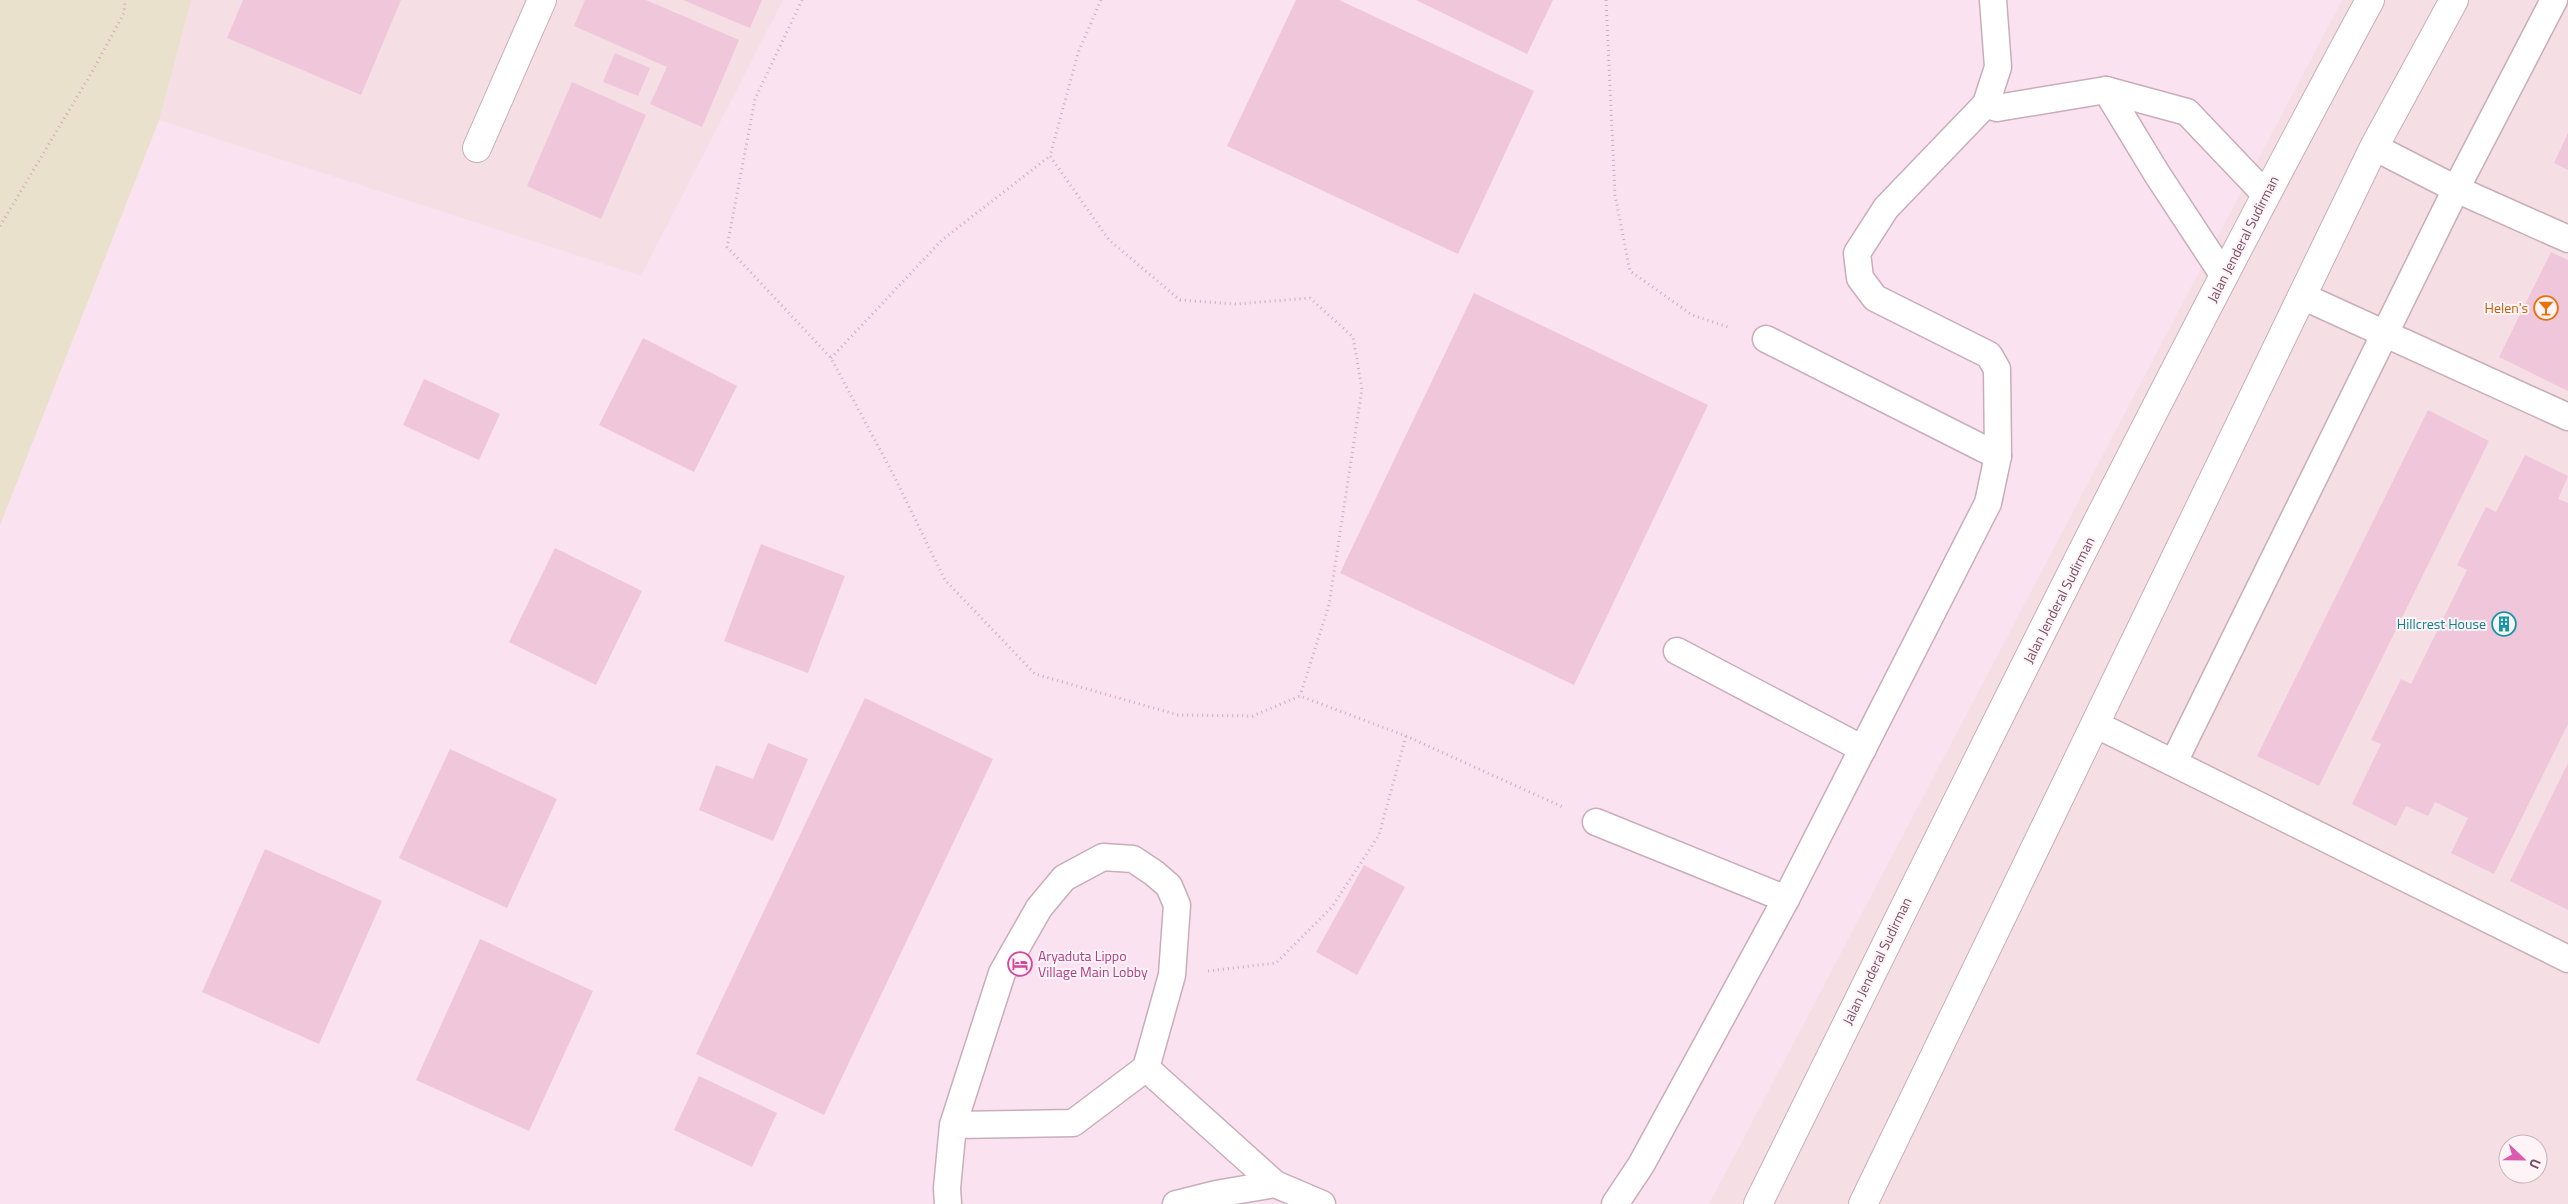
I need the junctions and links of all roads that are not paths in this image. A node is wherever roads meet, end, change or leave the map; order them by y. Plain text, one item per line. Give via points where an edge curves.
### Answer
1 (542, 0) edge
2 (1993, 0) edge
3 (2370, 0) edge
4 (2454, 0) edge
5 (2554, 0) edge
6 (2106, 90) junction
7 (1986, 104) junction
8 (2374, 147) junction
9 (477, 148) dead end
10 (2456, 189) junction
11 (2265, 194) junction
12 (2568, 239) edge
13 (2224, 276) junction
14 (2302, 296) junction
15 (2386, 333) junction
16 (1766, 339) road end
17 (2568, 417) edge
18 (1998, 456) junction
19 (1677, 651) dead end
20 (2095, 724) junction
21 (1863, 749) junction
22 (2174, 762) junction
23 (1596, 822) road end
24 (1786, 900) junction
25 (2568, 959) edge
26 (1146, 1068) junction
27 (953, 1125) junction
28 (1276, 1184) junction
29 (948, 1204) edge
30 (1176, 1204) edge
31 (1322, 1204) edge
32 (1615, 1204) edge
33 (1758, 1204) edge
34 (1863, 1204) edge

1 - 9 street
2 - 7 lane via 1998,67
3 - 11 street, Jalan Jenderal Sudirman
4 - 8 street
5 - 10 lane
6 - 7 lane via 1998,108
6 - 11 lane via 2187,112
6 - 13 lane
7 - 18 lane via 1886,208 1857,253 1860,278 1874,298 1989,355 1997,369
8 - 10 lane
8 - 14 street
10 - 12 lane
10 - 15 lane
11 - 13 street, Jalan Jenderal Sudirman
13 - 33 street, Jalan Jenderal Sudirman via 1941,833
14 - 15 lane
14 - 20 street
15 - 17 lane
15 - 22 lane
16 - 18 lane
18 - 21 lane via 1988,502
19 - 21 lane
20 - 22 lane
20 - 34 street
21 - 24 lane
22 - 25 lane
23 - 24 lane
24 - 32 lane via 1640,1166
26 - 27 lane via 1073,1123
26 - 27 lane via 1172,975 1177,905 1169,886 1133,859 1103,856 1064,878 1039,908 1002,973
26 - 28 lane
27 - 29 lane
28 - 30 lane
28 - 31 lane

